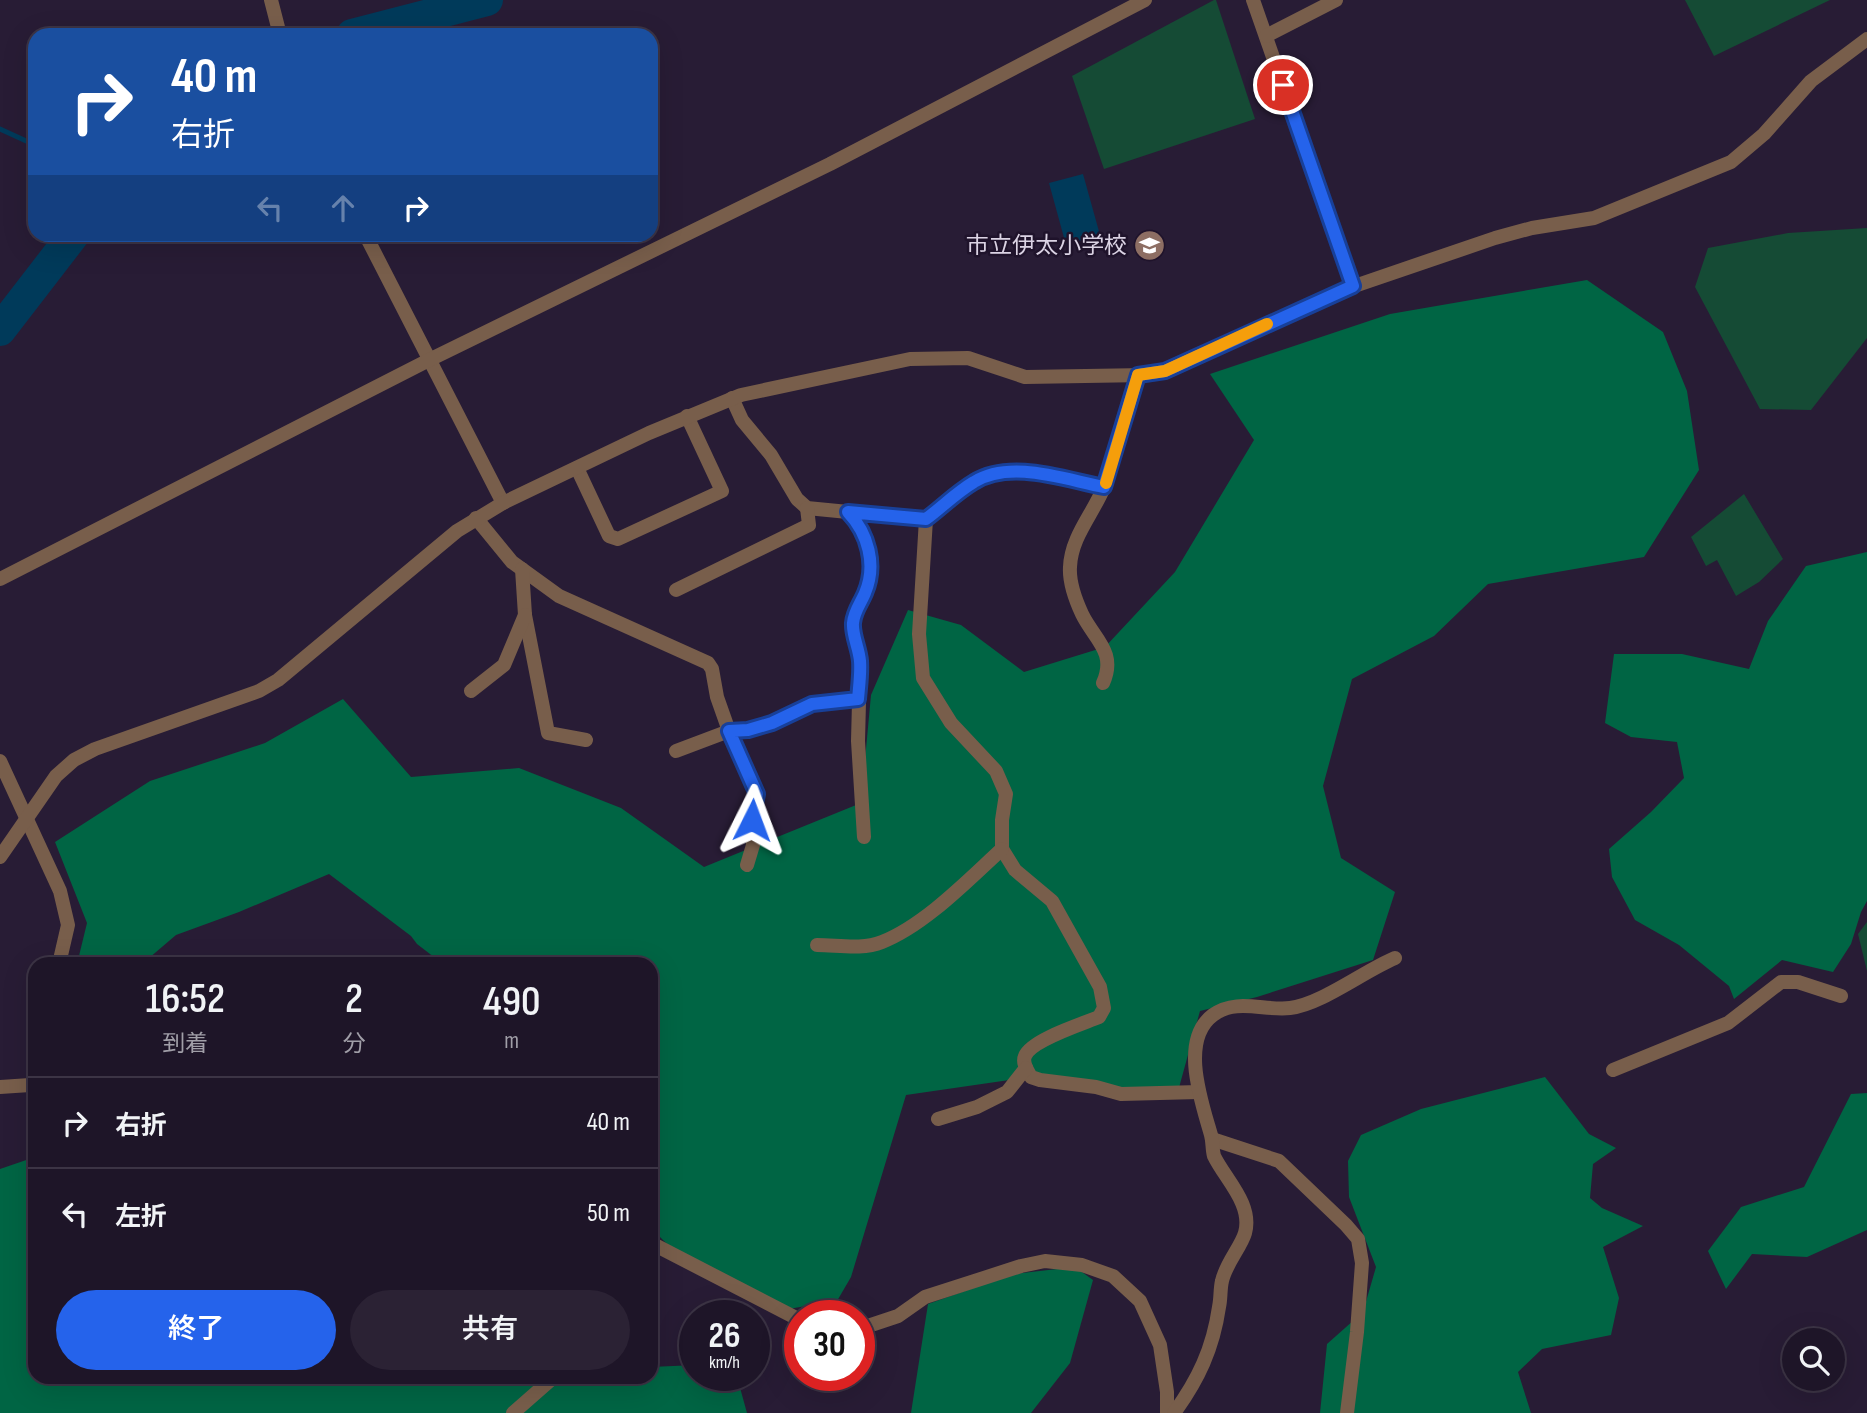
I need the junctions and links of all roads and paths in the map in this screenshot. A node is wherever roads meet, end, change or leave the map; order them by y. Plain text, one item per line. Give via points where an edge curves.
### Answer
1 (271, 0) edge
2 (1144, 0) edge
3 (1253, 0) edge
4 (1336, 0) edge
5 (278, 28) edge
6 (1266, 36) junction
7 (1867, 39) edge
8 (369, 242) edge
9 (1353, 286) junction
10 (429, 360) junction
11 (1138, 375) junction
12 (732, 398) junction
13 (687, 416) junction
14 (577, 468) junction
15 (1104, 487) junction
16 (503, 503) junction
17 (807, 508) junction
18 (848, 512) junction
19 (477, 518) junction
20 (926, 519) junction
21 (522, 569) junction
22 (0, 579) edge
23 (676, 590) dead end
24 (525, 615) junction
25 (1102, 683) dead end
26 (471, 691) dead end
27 (858, 699) junction
28 (729, 731) junction
29 (586, 740) dead end
30 (676, 751) dead end
31 (0, 761) edge
32 (27, 818) junction
33 (864, 837) dead end
34 (1002, 849) junction
35 (0, 858) edge
36 (747, 865) dead end
37 (817, 945) dead end
38 (61, 957) edge
39 (1395, 958) dead end
40 (1841, 996) dead end
41 (1026, 1069) junction
42 (1613, 1070) dead end
43 (28, 1084) edge
44 (0, 1087) edge
45 (1199, 1093) junction
46 (938, 1119) dead end
47 (1212, 1139) junction
48 (658, 1247) edge
49 (784, 1312) edge
50 (875, 1324) edge
51 (546, 1384) edge
52 (513, 1413) edge
53 (1167, 1413) edge
54 (1174, 1413) edge
55 (1347, 1413) edge

1 - 5 street
2 - 10 street via 830,164
3 - 6 street
4 - 6 street
6 - 9 street
7 - 9 street via 1811,81 1764,134 1731,162 1594,218 1495,238
8 - 10 street
9 - 11 street via 1165,371
10 - 16 street
10 - 22 street
11 - 12 street via 1025,377 968,358 924,357
11 - 15 street
12 - 13 street
12 - 17 street via 742,420
13 - 14 street
13 - 14 street via 722,491 618,539 609,536
14 - 16 street
15 - 20 street via 1003,472 976,481
15 - 25 street via 1074,542 1069,568 1083,616 1105,648 1107,673
16 - 19 street
17 - 18 street
17 - 23 street via 809,525
18 - 20 street
18 - 27 street via 859,523 868,546 870,572 853,625 860,663
19 - 21 street
19 - 32 street via 278,680 74,760 56,776
20 - 34 street via 919,634 923,678 951,723 996,771 1006,794
21 - 24 street
21 - 28 street via 559,596 708,663
24 - 26 street via 503,665
24 - 29 street via 548,733
27 - 28 street via 812,704 772,723
27 - 33 street
28 - 30 street
28 - 36 street via 757,794
31 - 32 street
32 - 35 street
32 - 38 street via 60,891 68,925
34 - 37 street via 941,905 881,942
34 - 41 street via 1015,870 1052,901 1100,987 1104,1008 1099,1017 1032,1045 1025,1055
39 - 45 street via 1319,999 1291,1008 1228,1007 1214,1014 1202,1025 1196,1047
40 - 42 street via 1798,982 1781,982 1728,1023
41 - 45 street via 1040,1080 1121,1094
41 - 46 street via 1007,1091 977,1107
43 - 44 street
45 - 47 street
47 - 54 street via 1213,1154 1238,1195 1245,1233 1222,1281 1204,1363 1192,1390
47 - 55 street via 1279,1161 1358,1239 1362,1263
48 - 49 street
50 - 53 street via 898,1316 925,1297 1021,1266 1045,1261 1082,1265 1113,1276 1140,1301 1160,1345
51 - 52 street

